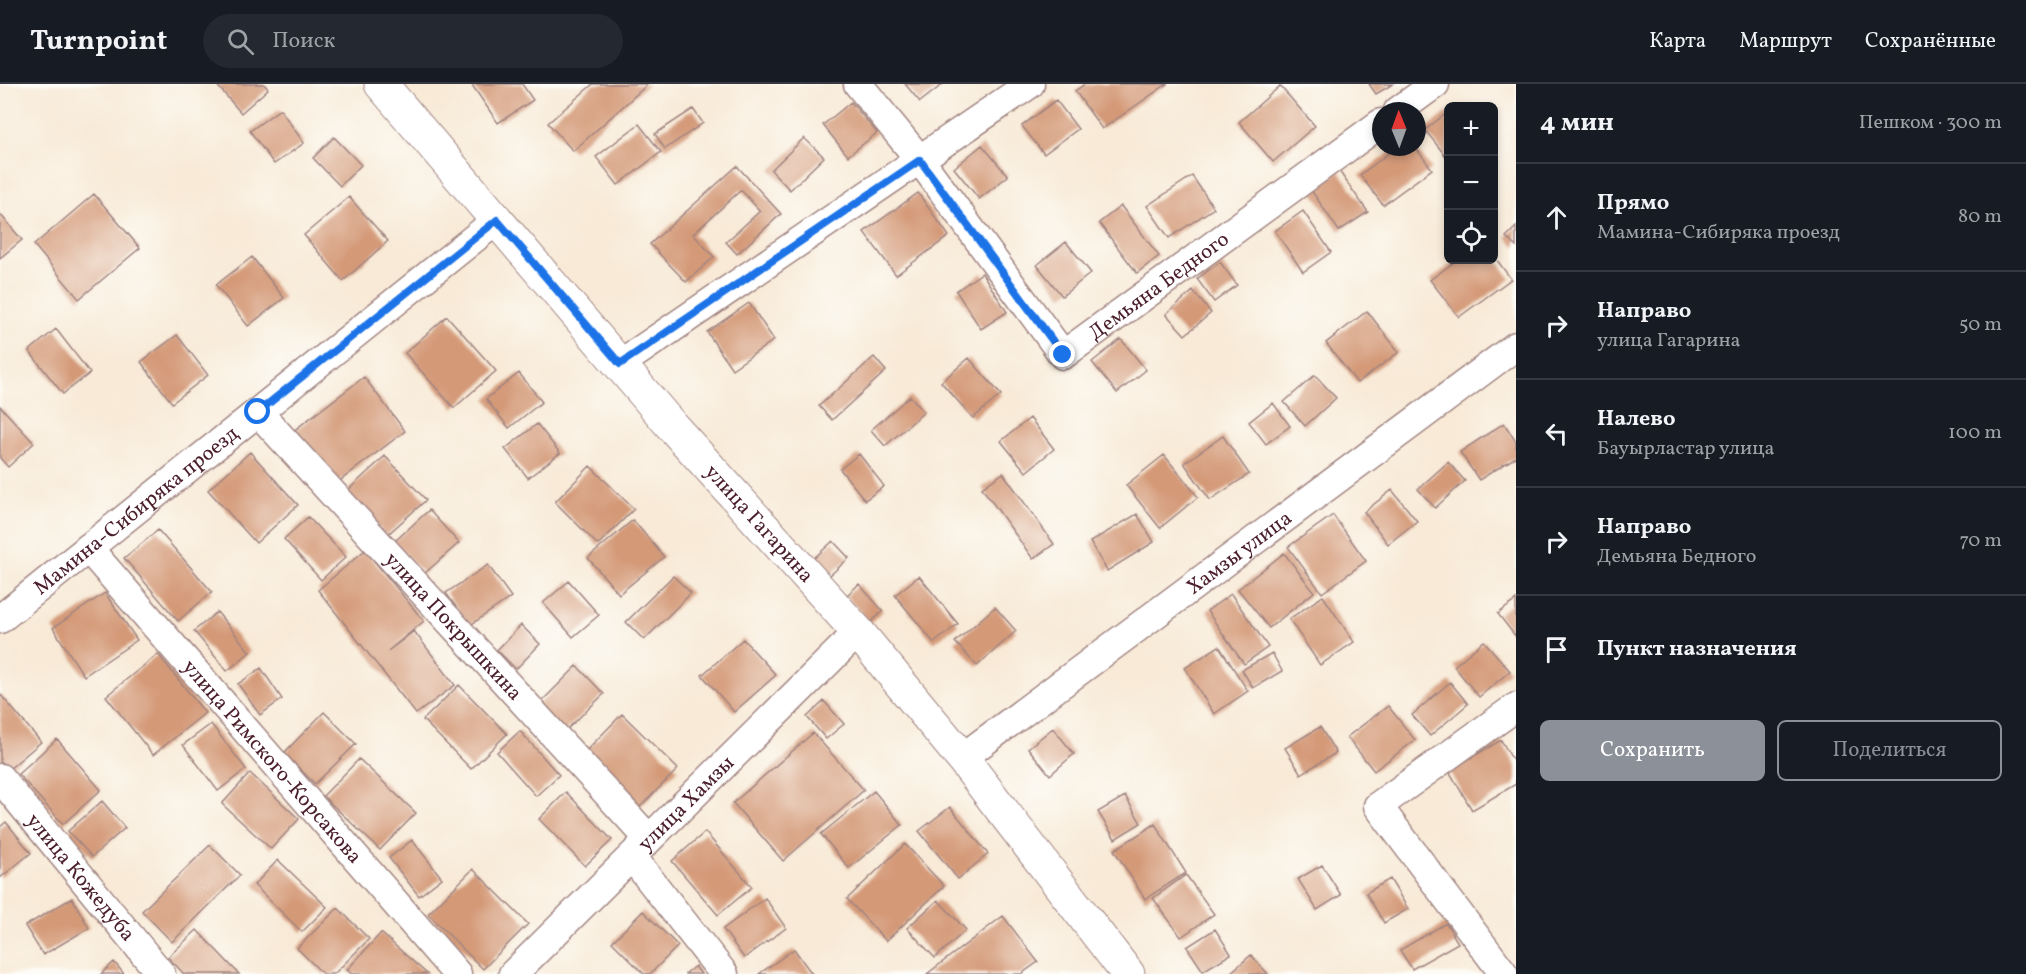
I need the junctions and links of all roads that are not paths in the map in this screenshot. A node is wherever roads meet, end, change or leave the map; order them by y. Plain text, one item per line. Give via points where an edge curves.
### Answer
1 (381, 84) edge
2 (858, 84) edge
3 (1030, 84) edge
4 (1435, 84) edge
5 (1410, 102) edge
6 (1372, 130) edge
7 (920, 160) junction
8 (497, 220) junction
9 (1516, 346) edge
10 (620, 364) junction
11 (258, 412) junction
12 (88, 548) junction
13 (0, 619) edge
14 (858, 632) junction
15 (1516, 707) edge
16 (962, 758) junction
17 (0, 778) edge
18 (641, 848) junction
19 (161, 974) edge
20 (457, 974) edge
21 (513, 974) edge
22 (724, 974) edge
23 (1128, 974) edge
24 (1504, 974) edge

1 - 8 main road, улица Гагарина
2 - 7 street, Демьяна Бедного
3 - 7 street
4 - 5 street
6 - 7 street, Демьяна Бедного via 1063,355
7 - 10 street
8 - 10 main road, улица Гагарина
8 - 11 street, Мамина-Сибиряка проезд
9 - 16 street, Хамзы улица
10 - 14 main road, улица Гагарина
11 - 12 street, Мамина-Сибиряка проезд
11 - 18 street, улица Покрышкина
12 - 13 street, Мамина-Сибиряка проезд
12 - 20 street, улица Римского-Корсакова
14 - 16 main road, улица Гагарина
14 - 18 street, улица Хамзы
15 - 24 street via 1378,806
16 - 23 main road, улица Гагарина
17 - 19 street, улица Кожедуба
18 - 21 street, улица Хамзы
18 - 22 street, улица Покрышкина

